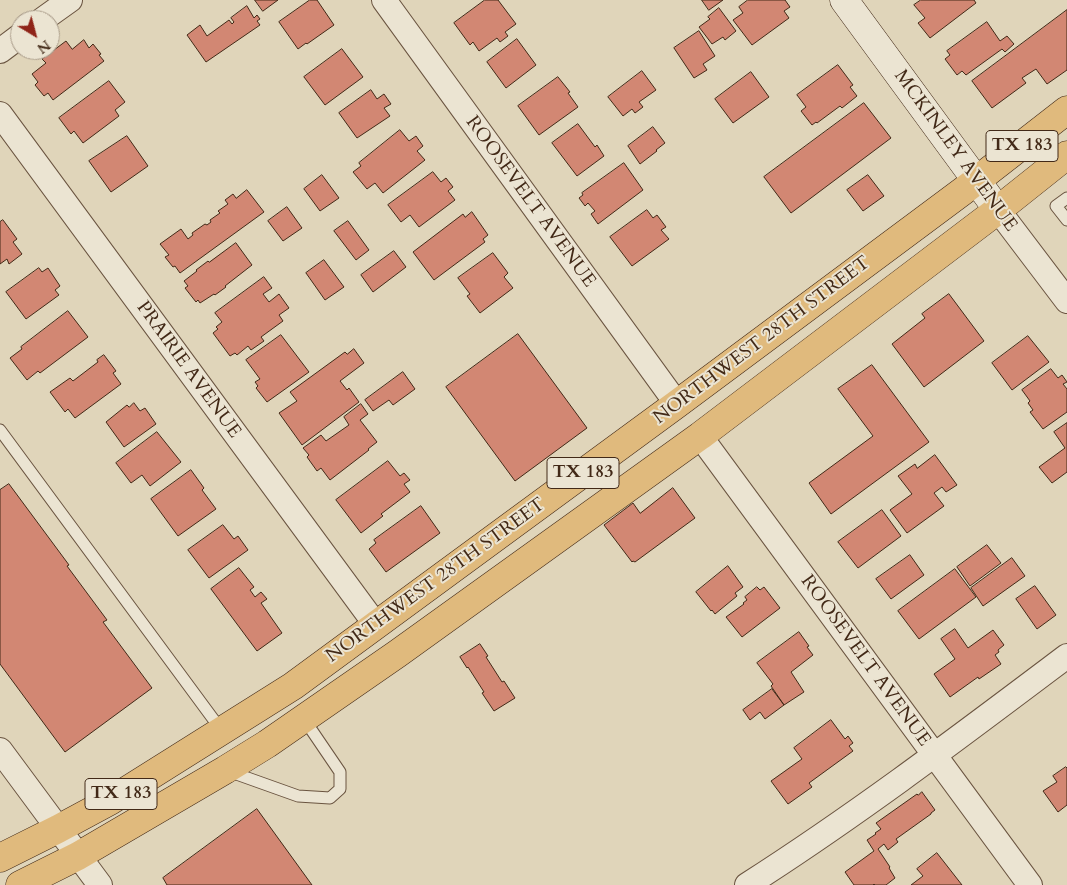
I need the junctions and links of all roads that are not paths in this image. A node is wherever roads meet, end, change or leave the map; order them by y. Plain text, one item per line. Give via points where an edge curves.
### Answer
1 (70, 0) edge
2 (384, 0) edge
3 (844, 0) edge
4 (56, 10) edge
5 (1067, 110) edge
6 (0, 114) edge
7 (1067, 155) edge
8 (976, 181) junction
9 (1067, 198) edge
10 (998, 210) junction
11 (1067, 220) edge
12 (1067, 301) edge
13 (676, 404) junction
14 (0, 430) edge
15 (700, 436) junction
16 (376, 625) junction
17 (1067, 656) edge
18 (304, 719) junction
19 (222, 731) junction
20 (0, 750) edge
21 (935, 756) junction
22 (225, 770) junction
23 (58, 829) junction
24 (78, 856) junction
25 (0, 858) edge
26 (20, 885) edge
27 (100, 885) edge
28 (747, 885) edge
29 (1030, 885) edge

1 - 4 street
2 - 13 street, ROOSEVELT AVENUE
3 - 8 street, MCKINLEY AVENUE
5 - 8 main road, NORTHWEST 28TH STREET / TX 183
6 - 16 street, PRAIRIE AVENUE
7 - 10 main road, NORTHWEST 28TH STREET / TX 183
8 - 10 street, MCKINLEY AVENUE
8 - 13 main road, NORTHWEST 28TH STREET / TX 183
9 - 11 lane via 1056,206
10 - 12 street, MCKINLEY AVENUE
10 - 15 main road, NORTHWEST 28TH STREET / TX 183
13 - 16 main road, NORTHWEST 28TH STREET / TX 183
14 - 19 lane
15 - 18 main road, NORTHWEST 28TH STREET / TX 183
15 - 21 street, ROOSEVELT AVENUE
16 - 19 main road, NORTHWEST 28TH STREET / TX 183 via 292,686
17 - 21 street
18 - 22 main road, NORTHWEST 28TH STREET / TX 183
18 - 22 lane via 340,772 340,789 330,798 298,796
19 - 23 main road, NORTHWEST 28TH STREET / TX 183
20 - 23 street
21 - 28 street
21 - 29 street, ROOSEVELT AVENUE
22 - 24 main road, NORTHWEST 28TH STREET / TX 183
23 - 24 street
23 - 25 main road, NORTHWEST 28TH STREET / TX 183
24 - 26 main road, NORTHWEST 28TH STREET / TX 183
24 - 27 street

